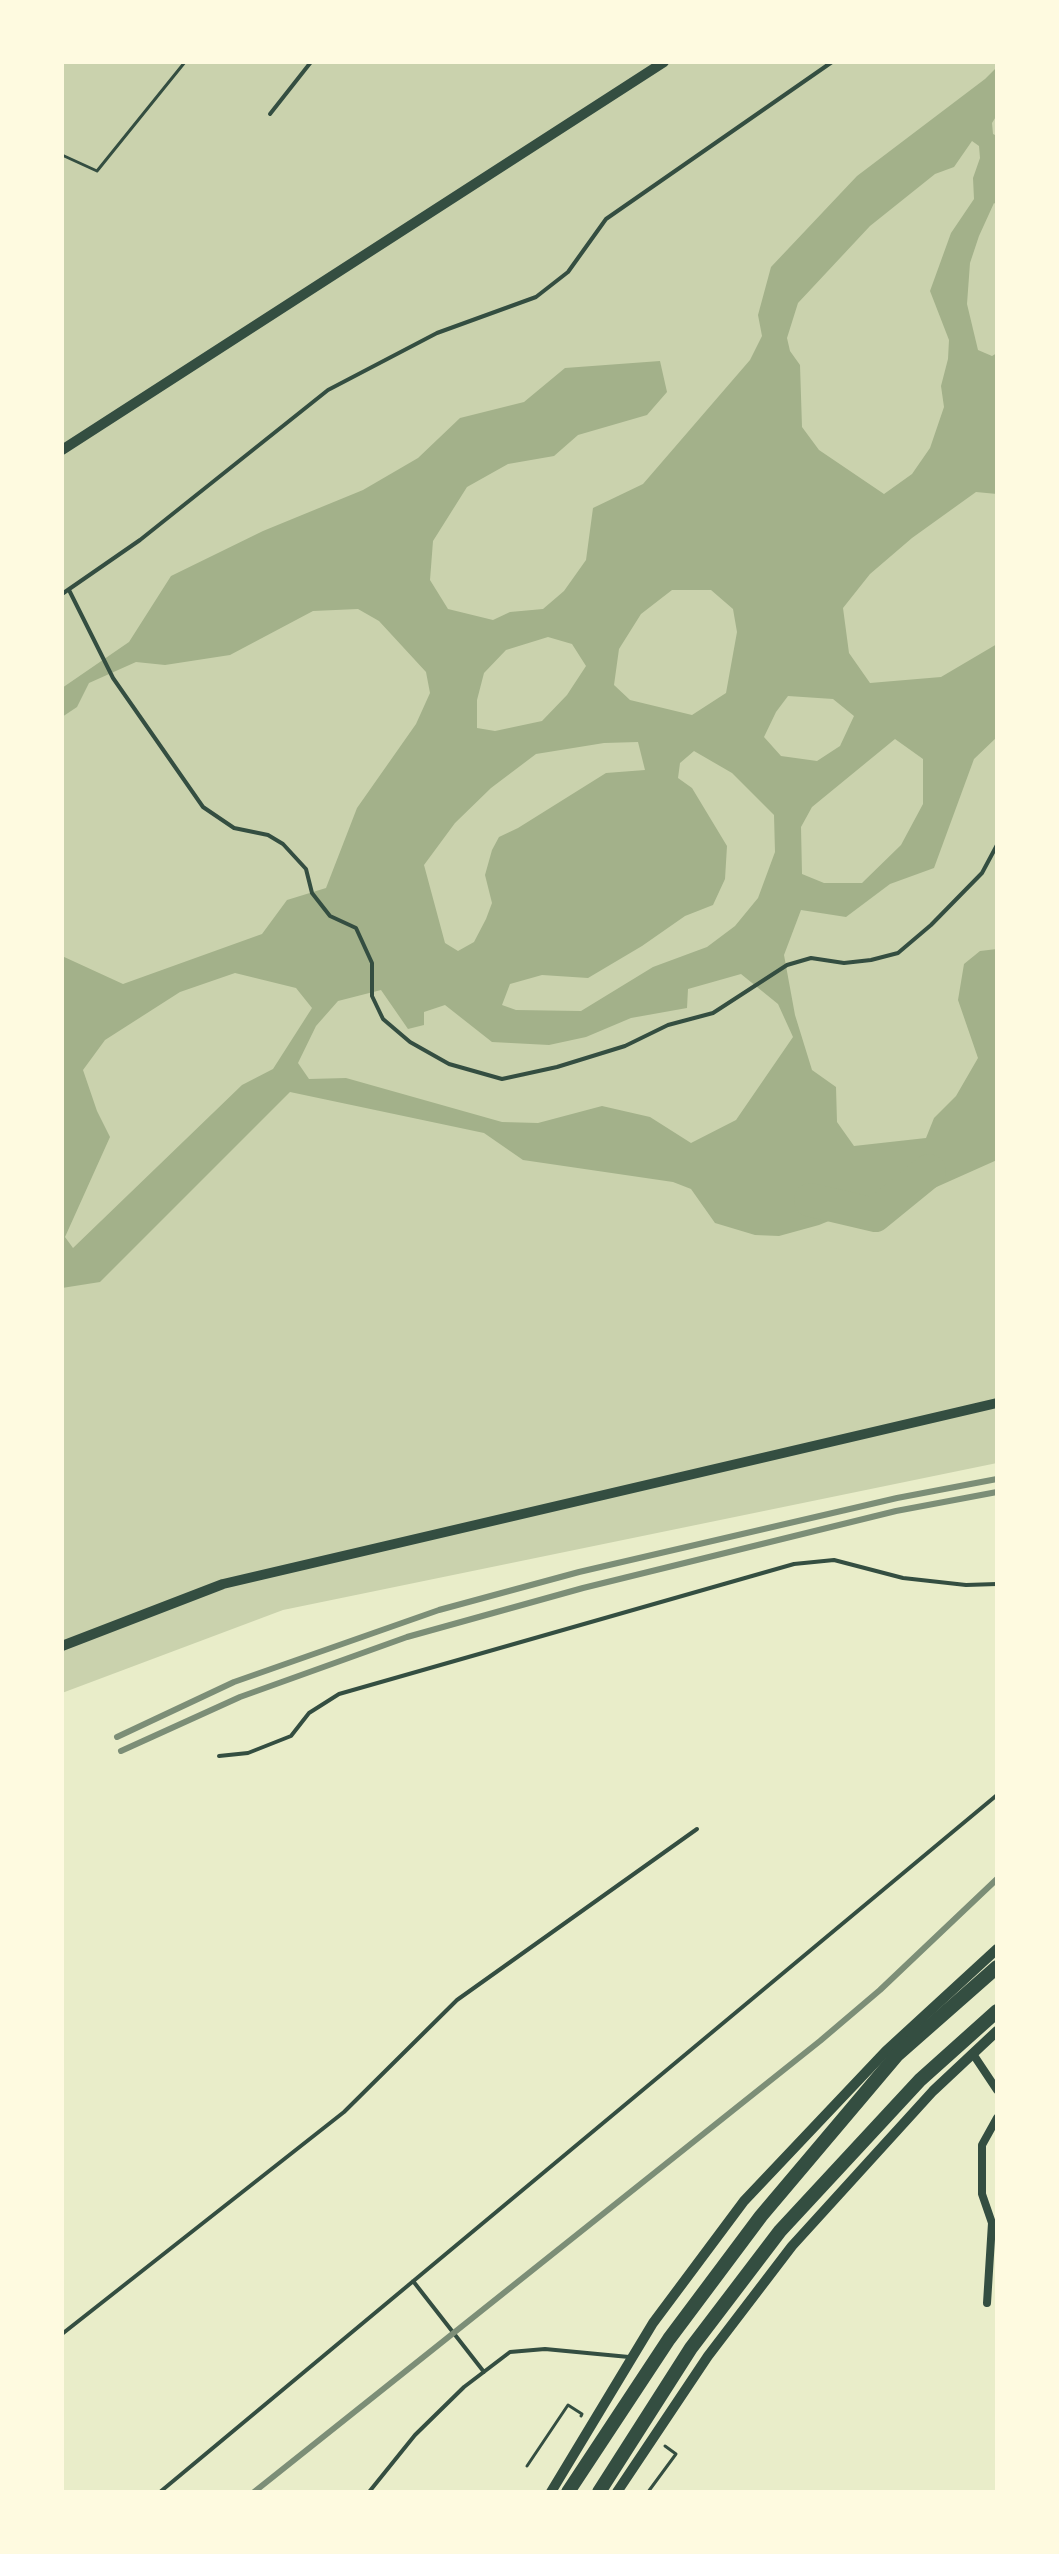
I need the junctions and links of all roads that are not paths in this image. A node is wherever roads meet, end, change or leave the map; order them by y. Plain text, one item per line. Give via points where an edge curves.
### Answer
1 (311, 62) edge
2 (664, 62) edge
3 (832, 62) edge
4 (270, 114) dead end
5 (62, 450) edge
6 (69, 590) junction
7 (62, 594) edge
8 (997, 845) edge
9 (997, 1403) edge
10 (997, 1584) edge
11 (62, 1646) edge
12 (219, 1756) dead end
13 (997, 1795) edge
14 (697, 1829) dead end
15 (997, 1949) edge
16 (997, 1967) edge
17 (997, 2011) edge
18 (997, 2031) edge
19 (973, 2054) junction
20 (997, 2090) edge
21 (997, 2118) edge
22 (413, 2281) junction
23 (987, 2303) dead end
24 (62, 2334) edge
25 (632, 2358) junction
26 (484, 2372) junction
27 (160, 2492) edge
28 (369, 2492) edge
29 (551, 2492) edge
30 (568, 2492) edge
31 (599, 2492) edge
32 (617, 2492) edge

1 - 4 lane
2 - 5 street
3 - 6 lane via 606,219 568,272 536,297 437,333 328,390
6 - 7 lane
6 - 8 lane via 113,678 203,807 234,828 283,844 306,869 312,893 330,916 356,928 372,963 372,996 383,1019 449,1064 502,1079 625,1046 668,1025 713,1013 787,965 811,958 858,962 898,953 982,873
9 - 11 street via 223,1584
10 - 12 lane via 903,1578 834,1560 794,1564 339,1694 309,1713 291,1736 248,1753
13 - 22 lane
14 - 24 lane via 457,2000 344,2112
15 - 25 street via 886,2051 744,2201
16 - 30 highway via 897,2055 761,2216 669,2339
17 - 31 highway via 920,2080 780,2231 691,2348
18 - 19 street
19 - 20 street
19 - 32 street via 792,2246 708,2356
21 - 23 street via 982,2145 982,2194 992,2223
22 - 26 lane
22 - 27 lane
25 - 26 lane via 545,2349 510,2352
25 - 29 street
26 - 28 lane via 415,2435

